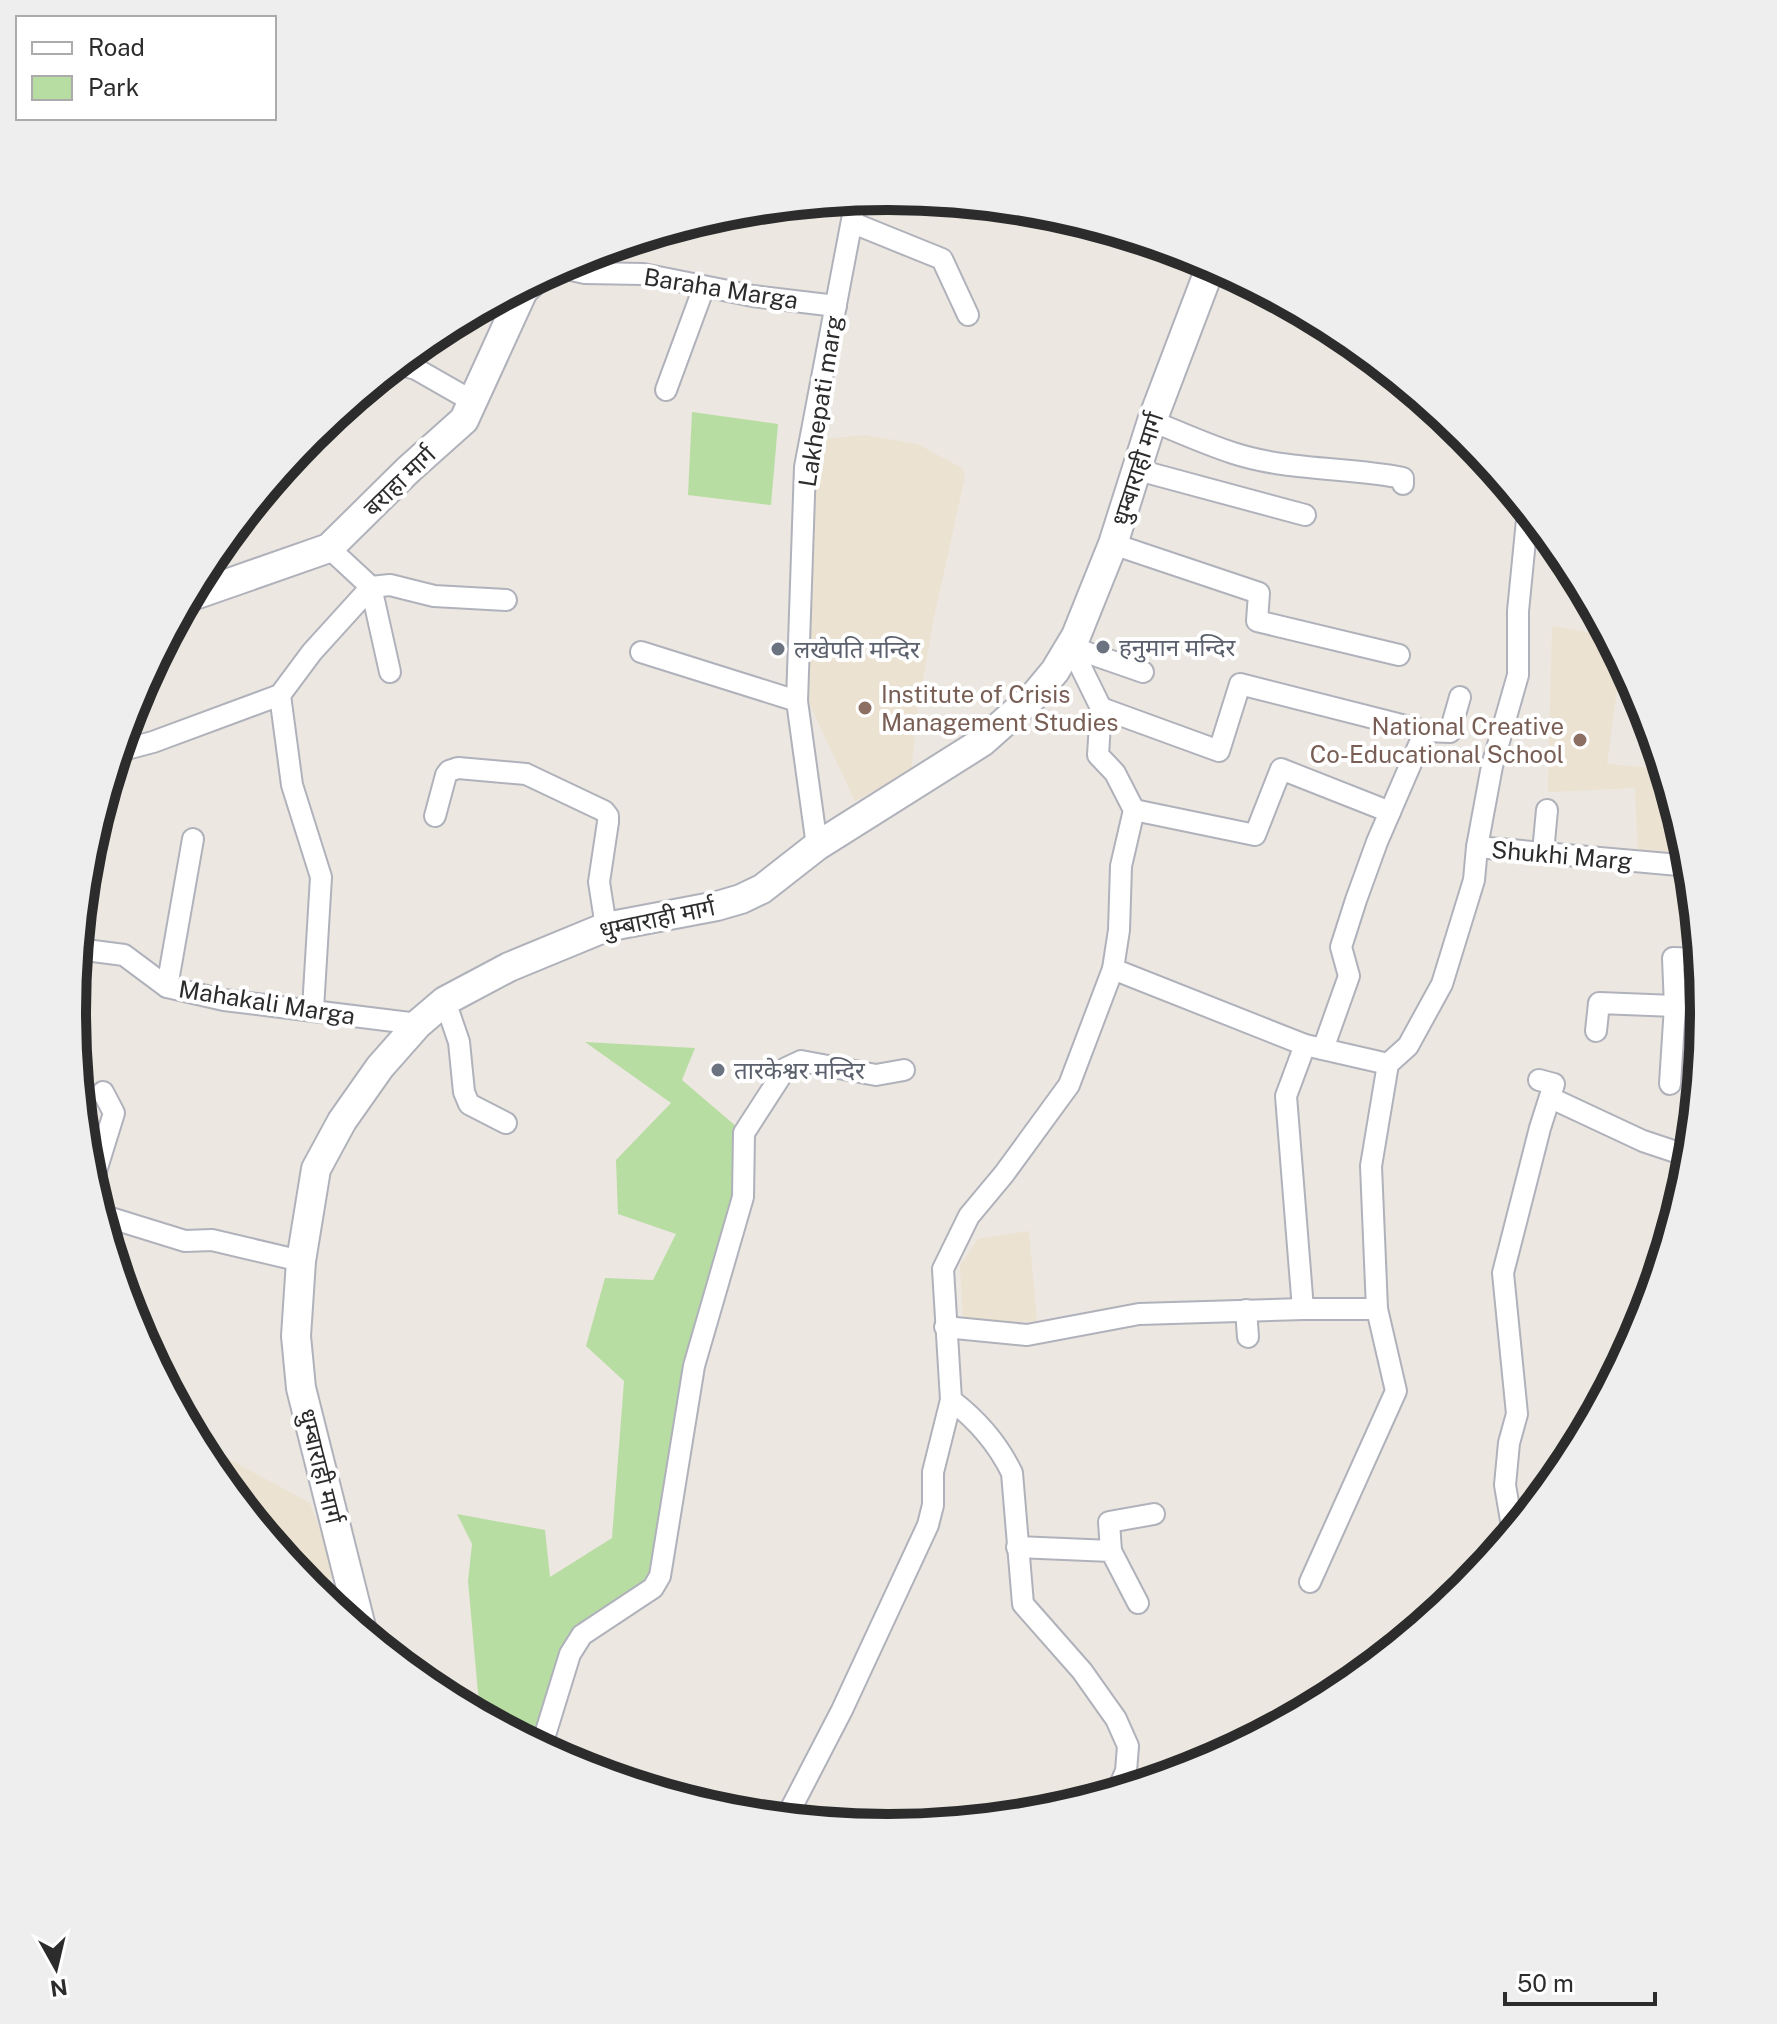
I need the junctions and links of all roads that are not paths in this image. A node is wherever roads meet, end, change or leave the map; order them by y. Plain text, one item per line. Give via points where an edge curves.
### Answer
1 (855, 211) edge
2 (853, 223) junction
3 (579, 272) edge
4 (1207, 276) edge
5 (704, 287) junction
6 (519, 300) edge
7 (836, 306) junction
8 (968, 315) dead end
9 (411, 368) edge
10 (666, 390) dead end
11 (472, 401) junction
12 (1152, 421) junction
13 (1138, 470) junction
14 (1403, 484) dead end
15 (1305, 515) dead end
16 (1527, 525) edge
17 (1113, 544) junction
18 (329, 548) junction
19 (371, 587) junction
20 (206, 591) edge
21 (506, 600) dead end
22 (1071, 647) junction
23 (641, 652) dead end
24 (1399, 655) dead end
25 (390, 672) dead end
26 (1143, 672) dead end
27 (280, 695) junction
28 (1460, 697) dead end
29 (797, 701) junction
30 (1101, 708) junction
31 (1425, 731) junction
32 (131, 748) edge
33 (1134, 810) junction
34 (1547, 810) dead end
35 (1390, 812) junction
36 (435, 816) dead end
37 (193, 839) dead end
38 (817, 846) junction
39 (1477, 847) junction
40 (1543, 852) junction
41 (1678, 865) edge
42 (606, 927) junction
43 (89, 950) edge
44 (1689, 959) edge
45 (1113, 969) junction
46 (167, 987) junction
47 (445, 1001) junction
48 (1675, 1006) junction
49 (313, 1009) junction
50 (418, 1024) junction
51 (1596, 1031) dead end
52 (1314, 1047) junction
53 (1388, 1064) junction
54 (904, 1070) dead end
55 (1539, 1080) dead end
56 (1670, 1084) dead end
57 (103, 1092) dead end
58 (1551, 1098) junction
59 (506, 1123) dead end
60 (1678, 1153) edge
61 (100, 1160) edge
62 (113, 1219) edge
63 (301, 1261) junction
64 (1303, 1309) junction
65 (1377, 1309) junction
66 (1246, 1310) junction
67 (945, 1327) junction
68 (1248, 1337) dead end
69 (951, 1400) junction
70 (1154, 1514) dead end
71 (1511, 1518) edge
72 (1017, 1547) junction
73 (1111, 1551) junction
74 (1310, 1582) dead end
75 (1138, 1603) dead end
76 (358, 1614) edge
77 (544, 1737) edge
78 (1123, 1779) edge
79 (791, 1809) edge

1 - 2 street, Lakhepati marg
2 - 7 street, Lakhepati marg
2 - 8 street via 942,259
3 - 5 street, Baraha Marga via 643,274
4 - 12 main road, धुम्बाराही मार्ग
5 - 7 street, Baraha Marga
5 - 10 street
6 - 11 main road, बराहा मार्ग
7 - 29 street, Lakhepati marg via 805,467
9 - 11 street
11 - 18 main road, बराहा मार्ग via 464,420
12 - 13 main road, धुम्बाराही मार्ग
12 - 14 street via 1234,454 1316,469 1362,470 1403,478
13 - 15 street
13 - 17 main road, धुम्बाराही मार्ग
16 - 39 street via 1518,675 1492,766
17 - 22 main road, धुम्बाराही मार्ग
17 - 24 street via 1259,593 1257,621
18 - 19 street
18 - 20 main road, बराहा मार्ग
19 - 21 street
19 - 25 street
19 - 27 street
22 - 26 street
22 - 30 street
22 - 38 main road, धुम्बाराही मार्ग via 1035,695 982,742
23 - 29 street
27 - 32 street
27 - 49 street via 292,785 321,877
28 - 31 street via 1450,732
29 - 38 street, Lakhepati marg
30 - 31 street via 1219,751 1240,684
30 - 33 street via 1098,755 1115,773
31 - 35 street
33 - 35 street via 1255,835 1281,769
33 - 45 street via 1121,866
34 - 40 street
35 - 52 street via 1341,947 1349,976
36 - 42 street via 446,775 458,768 526,774 604,811 608,822 599,882
37 - 46 street
38 - 42 main road, धुम्बाराही मार्ग via 741,899
39 - 40 street, Shukhi Marg
39 - 53 street via 1474,880 1442,984 1408,1046
40 - 41 street, Shukhi Marg
42 - 47 main road, धुम्बाराही मार्ग via 509,967
43 - 46 street, Mahakali Marga via 124,955
44 - 48 street via 1673,958
45 - 52 street
45 - 67 street via 1069,1085 969,1216 943,1269
46 - 49 street, Mahakali Marga via 224,1000
47 - 50 main road, धुम्बाराही मार्ग
47 - 59 street via 459,1042 469,1104
48 - 51 street via 1599,1003
48 - 56 street
49 - 50 street, Mahakali Marga
50 - 63 main road, धुम्बाराही मार्ग via 357,1099 316,1169
52 - 53 street
52 - 64 street via 1286,1096
53 - 65 street via 1371,1166
54 - 77 street via 876,1075 801,1061 786,1068 744,1133 743,1197 694,1366 660,1576 653,1588 576,1643
55 - 58 street via 1554,1084
57 - 61 street via 114,1113
58 - 60 street
58 - 71 street via 1503,1273 1517,1414 1505,1485
62 - 63 street via 185,1241 212,1240
63 - 76 main road, धुम्बाराही मार्ग via 296,1336 301,1388
64 - 65 street
64 - 66 street
65 - 74 street via 1396,1391
66 - 67 street via 1139,1314 1027,1335
66 - 68 street
67 - 69 street
69 - 72 street via 969,1413 1012,1473
69 - 79 street via 933,1472 928,1525
70 - 73 street via 1109,1522
72 - 73 street
72 - 78 street via 1023,1604 1116,1719 1128,1746
73 - 75 street

